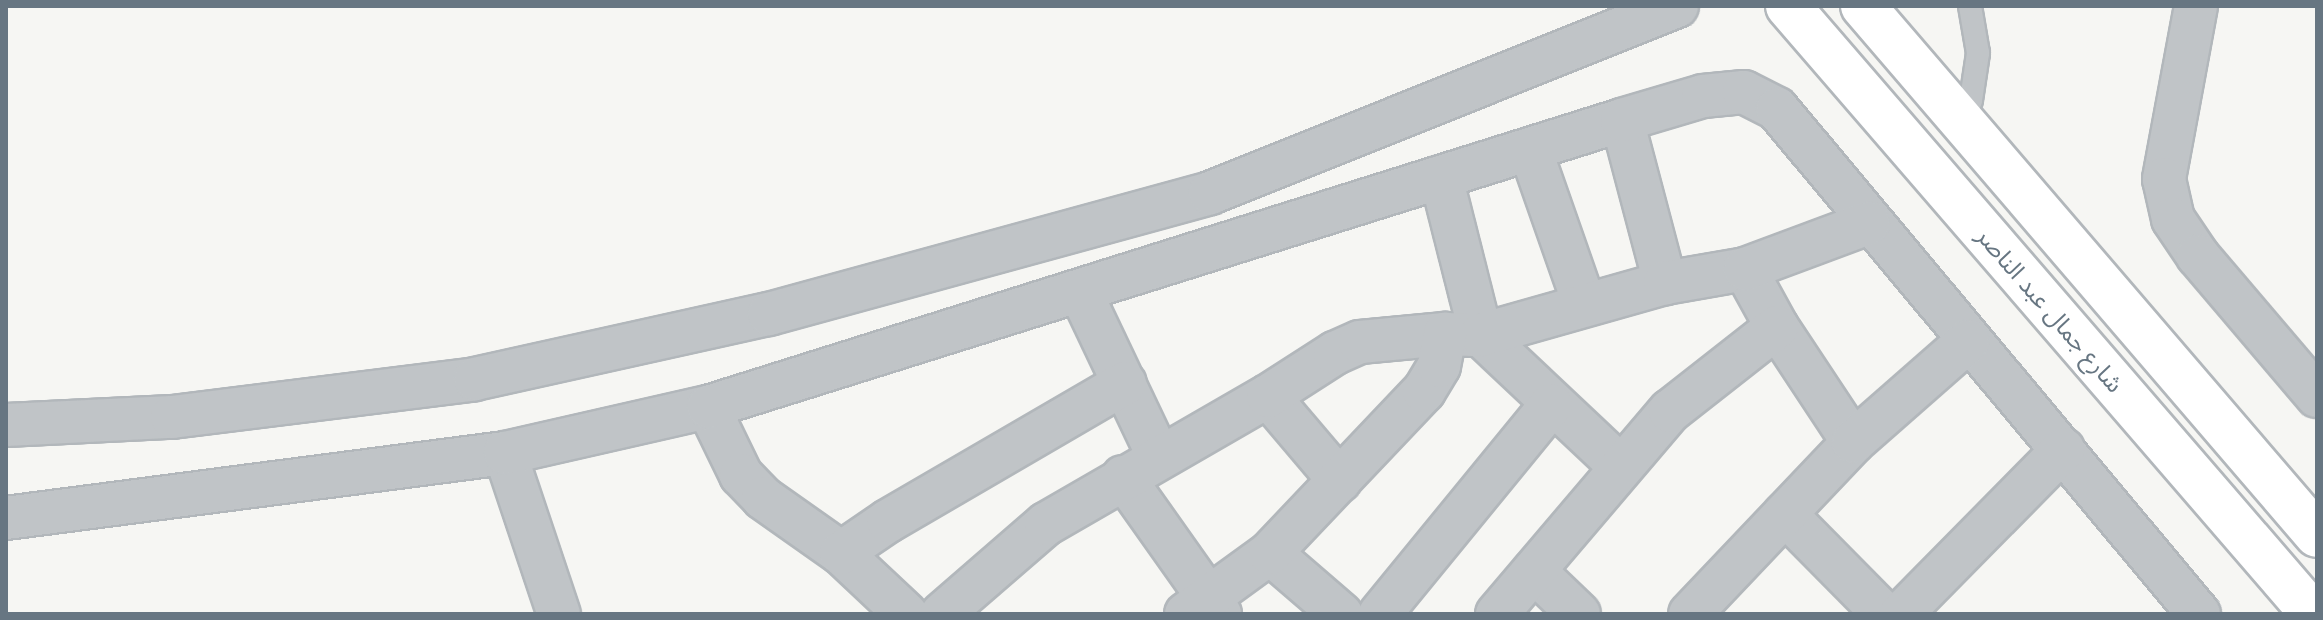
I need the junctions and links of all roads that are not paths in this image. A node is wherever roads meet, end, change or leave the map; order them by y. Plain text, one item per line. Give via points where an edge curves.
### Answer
1 (1788, 6) edge
2 (1863, 6) edge
3 (1970, 6) edge
4 (2196, 6) edge
5 (1655, 10) edge
6 (1622, 120) junction
7 (1963, 122) junction
8 (1530, 149) junction
9 (1441, 177) junction
10 (1869, 223) junction
11 (1745, 269) junction
12 (1665, 283) junction
13 (1080, 291) junction
14 (1584, 303) junction
15 (1777, 327) junction
16 (1463, 334) junction
17 (1968, 341) junction
18 (1125, 383) junction
19 (1268, 396) junction
20 (2317, 396) edge
21 (1551, 405) junction
22 (708, 407) junction
23 (6, 425) edge
24 (1853, 442) junction
25 (2063, 450) junction
26 (505, 453) junction
27 (1159, 457) junction
28 (1620, 466) junction
29 (1123, 477) junction
30 (1340, 481) junction
31 (1785, 514) junction
32 (6, 518) edge
33 (2317, 535) edge
34 (841, 553) junction
35 (1270, 553) junction
36 (1534, 571) junction
37 (1204, 609) edge
38 (559, 614) edge
39 (906, 614) edge
40 (942, 614) edge
41 (1341, 614) edge
42 (1380, 614) edge
43 (1497, 614) edge
44 (1579, 614) edge
45 (1690, 614) edge
46 (1884, 614) edge
47 (1901, 614) edge
48 (2199, 614) edge
49 (2313, 614) edge

1 - 49 main road, شارع جمال عبد الناصر
2 - 7 main road
3 - 7 lane via 1978,53
4 - 20 street via 2164,179 2173,219
5 - 23 street via 1210,193 769,314 475,379 172,417
6 - 8 street
6 - 10 street via 1723,92 1761,98 1777,109
6 - 12 street
7 - 33 main road
8 - 9 street
8 - 14 street
9 - 13 street
9 - 16 street
10 - 11 street
10 - 17 street
11 - 12 street
11 - 15 street
12 - 14 street
13 - 18 street
13 - 22 street
14 - 16 street
15 - 24 street
15 - 28 street via 1670,411
16 - 19 street via 1360,342
16 - 21 street
16 - 30 street via 1434,378
17 - 24 street
17 - 25 street
18 - 27 street
18 - 34 street
19 - 27 street
19 - 30 street
21 - 28 street
21 - 42 street
22 - 26 street
22 - 34 street via 741,475 763,498
24 - 31 street
25 - 47 street
25 - 48 street
26 - 32 street
26 - 38 street
27 - 29 street
28 - 36 street
29 - 37 street
29 - 40 street via 1046,524
30 - 35 street
31 - 45 street
31 - 46 street
34 - 39 street
35 - 37 street
35 - 41 street
36 - 43 street
36 - 44 street

